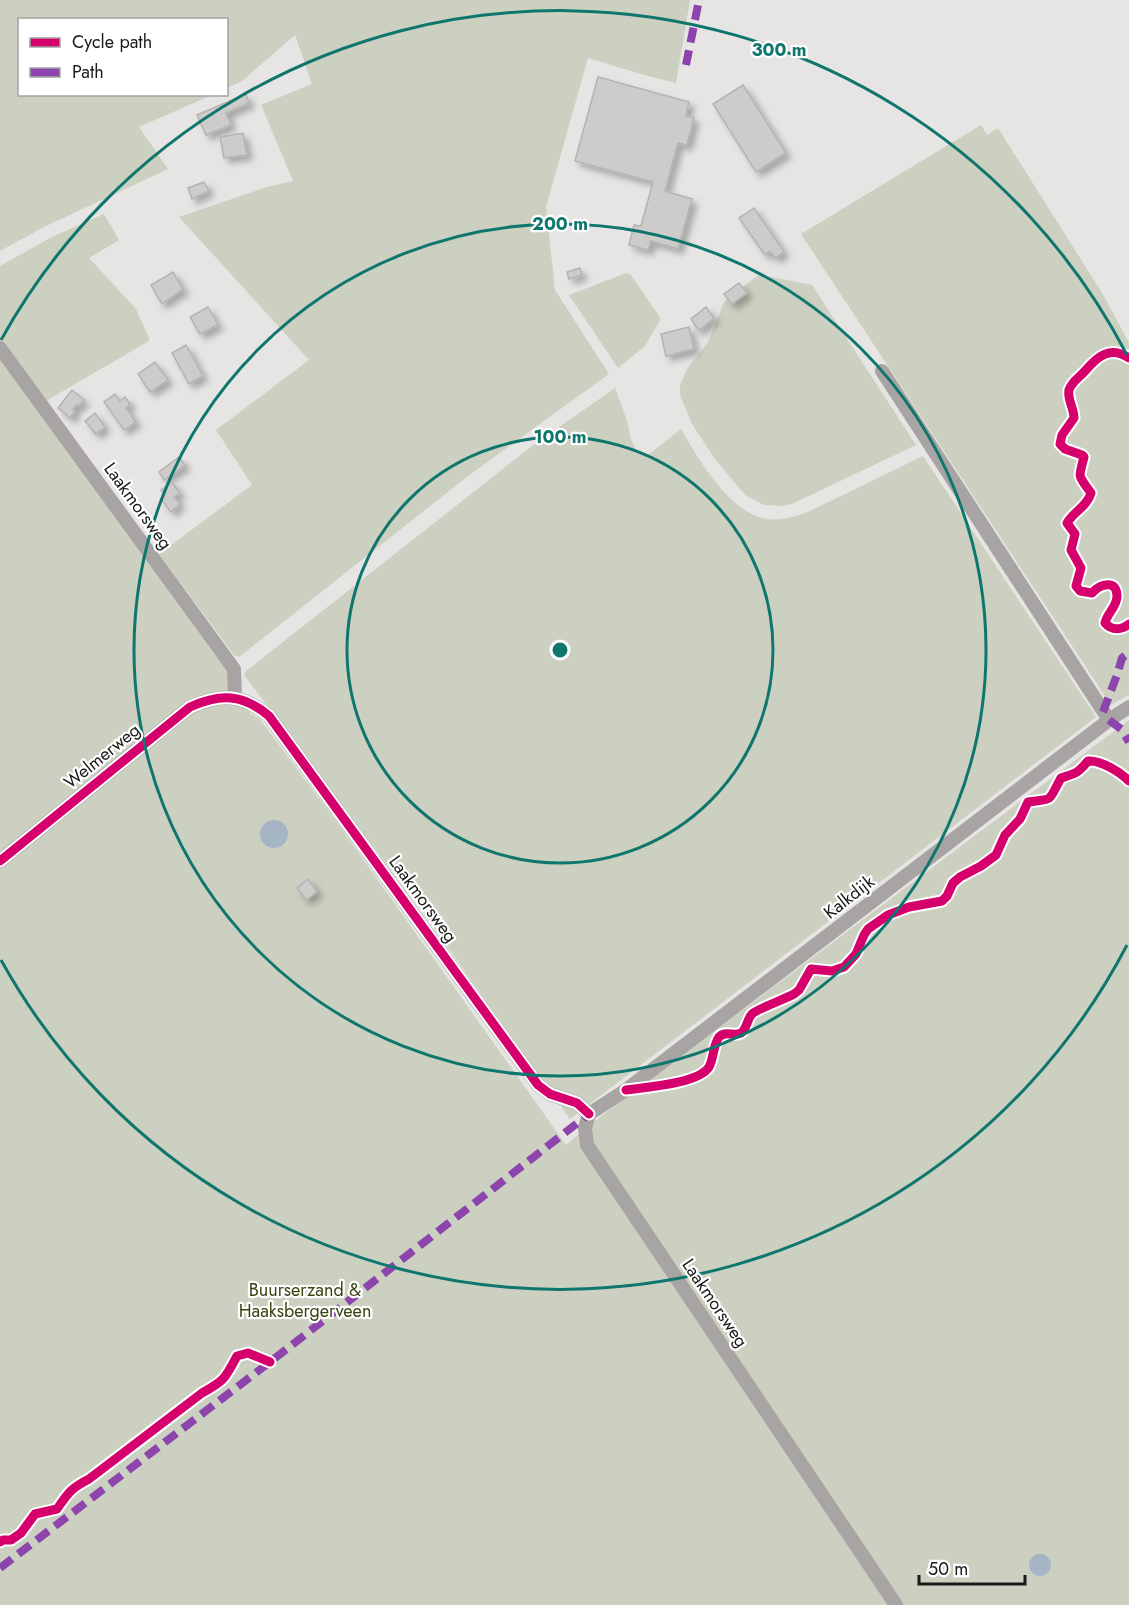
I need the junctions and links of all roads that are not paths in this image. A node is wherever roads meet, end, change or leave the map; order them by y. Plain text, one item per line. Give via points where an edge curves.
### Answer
1 (0, 348) edge
2 (882, 371) dead end
3 (235, 698) junction
4 (1129, 707) edge
5 (1109, 720) junction
6 (0, 861) edge
7 (589, 1113) junction
8 (897, 1605) edge

1 - 3 street, Laakmorsweg via 234,669
2 - 5 street
3 - 6 street, Welmerweg via 206,699 190,707
3 - 7 street, Laakmorsweg via 253,704 269,716 538,1085
4 - 5 street, Kalkdijk
5 - 7 street, Kalkdijk via 626,1090
7 - 8 street, Laakmorsweg via 585,1128 587,1145

